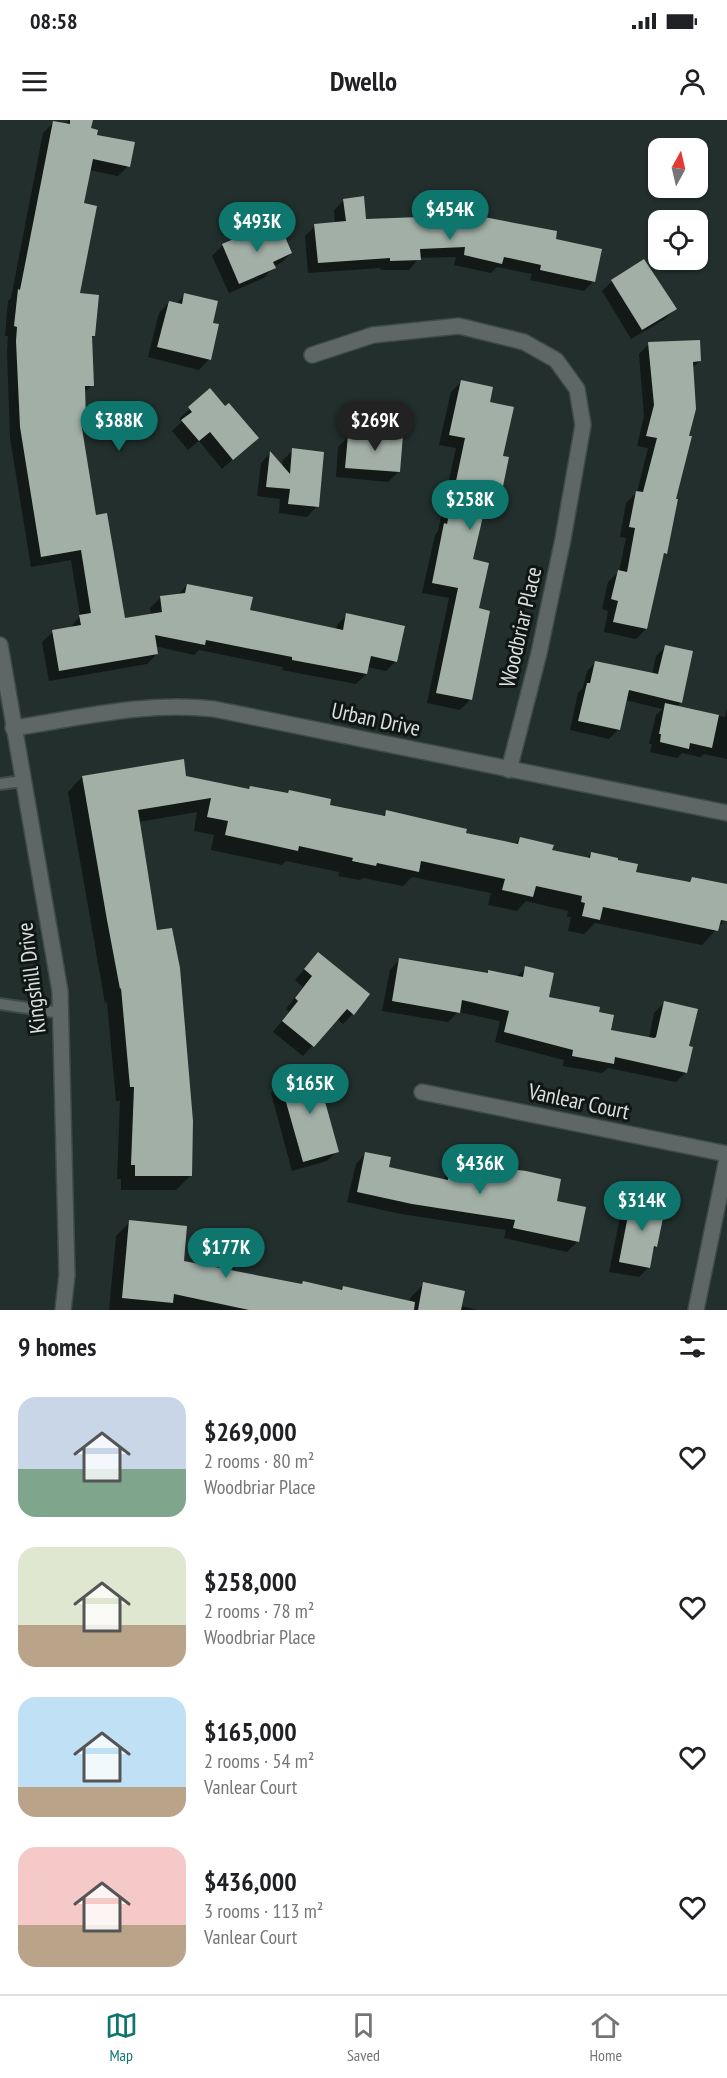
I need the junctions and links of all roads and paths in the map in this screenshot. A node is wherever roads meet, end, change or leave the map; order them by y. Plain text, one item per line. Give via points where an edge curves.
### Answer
1 (312, 355) dead end
2 (0, 645) edge
3 (13, 728) junction
4 (509, 770) junction
5 (23, 781) junction
6 (0, 784) edge
7 (727, 813) edge
8 (0, 1004) edge
9 (60, 1013) junction
10 (422, 1092) dead end
11 (727, 1154) edge
12 (727, 1159) edge
13 (63, 1310) edge
14 (696, 1310) edge

1 - 4 street, Woodbriar Place via 373,335 459,326 524,342 556,360 577,389 583,425 563,539
2 - 3 street, Kingshill Drive
3 - 4 street, Urban Drive via 139,709 192,707
3 - 5 street, Kingshill Drive
4 - 7 street, Urban Drive
5 - 6 lane
5 - 9 street, Kingshill Drive via 60,991
8 - 9 lane
9 - 13 street, Kingshill Drive via 67,1275
10 - 11 street, Vanlear Court
12 - 14 street

